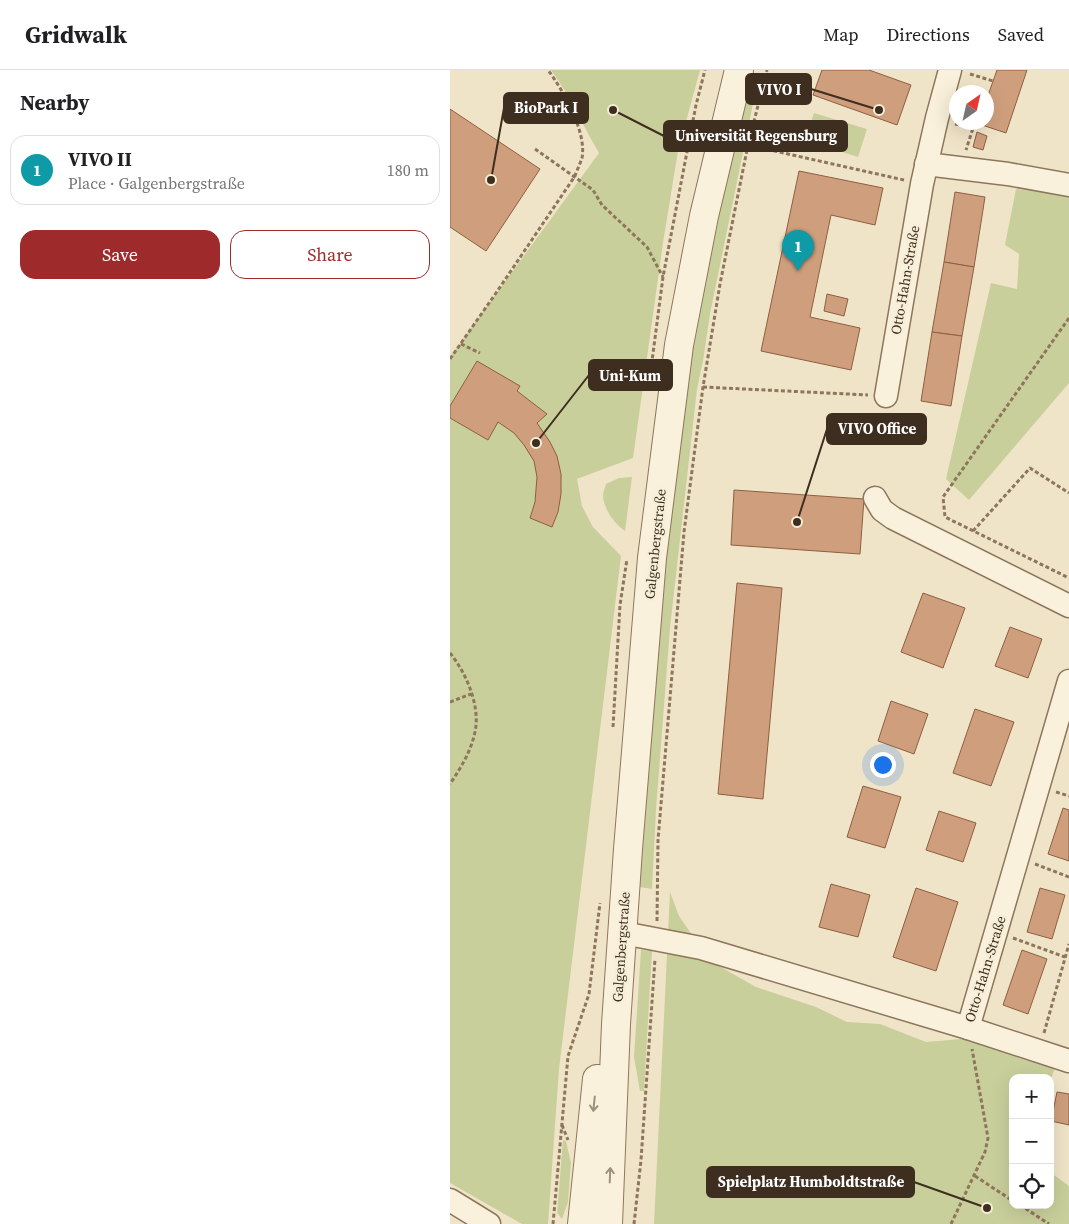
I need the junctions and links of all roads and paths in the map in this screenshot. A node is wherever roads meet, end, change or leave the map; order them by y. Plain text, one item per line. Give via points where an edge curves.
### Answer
1 (548, 70) edge
2 (739, 70) edge
3 (767, 70) edge
4 (960, 72) edge
5 (993, 81) dead end
6 (972, 130) edge
7 (748, 145) junction
8 (536, 149) dead end
9 (961, 168) junction
10 (924, 174) junction
11 (574, 176) junction
12 (1069, 185) edge
13 (663, 276) dead end
14 (1069, 318) edge
15 (460, 344) junction
16 (480, 354) dead end
17 (450, 359) edge
18 (703, 387) junction
19 (886, 396) joint
20 (1069, 493) edge
21 (875, 498) dead end
22 (973, 531) junction
23 (1069, 578) edge
24 (1069, 606) edge
25 (450, 653) edge
26 (1069, 681) edge
27 (471, 694) junction
28 (450, 702) edge
29 (450, 784) edge
30 (1018, 858) junction
31 (1069, 877) edge
32 (996, 932) junction
33 (623, 933) junction
34 (657, 940) junction
35 (1069, 944) edge
36 (1065, 957) junction
37 (616, 1024) junction
38 (968, 1028) junction
39 (1040, 1052) junction
40 (1069, 1061) edge
41 (561, 1124) dead end
42 (974, 1176) junction
43 (1009, 1198) edge
44 (450, 1200) edge
45 (1026, 1209) edge
46 (489, 1224) edge
47 (553, 1224) edge
48 (582, 1224) edge
49 (608, 1224) edge
50 (634, 1224) edge
51 (951, 1224) edge
52 (1049, 1224) edge

1 - 11 path via 582,138 582,157
2 - 33 street, Galgenbergstraße via 704,216 679,345 652,558
3 - 7 path
4 - 5 path
4 - 10 street, Otto-Hahn-Straße via 936,118
6 - 9 path
7 - 10 path
7 - 18 path
8 - 11 path
9 - 10 street
9 - 12 street
10 - 19 street, Otto-Hahn-Straße
11 - 13 path via 593,190 602,205 642,242
11 - 15 path
14 - 22 path via 943,497 945,517
15 - 16 path
15 - 17 path
18 - 19 path
18 - 34 path via 684,532 660,811
20 - 22 path via 1030,468
21 - 24 street via 882,510 893,518
22 - 23 path
25 - 27 path
26 - 30 street, Otto-Hahn-Straße
27 - 28 path
27 - 29 path via 477,718 475,735
30 - 31 path
30 - 32 street, Otto-Hahn-Straße
32 - 36 path
32 - 38 street, Otto-Hahn-Straße
33 - 34 street, Otto-Hahn-Straße
33 - 37 street, Galgenbergstraße
34 - 38 street, Otto-Hahn-Straße via 702,948
34 - 50 path
35 - 36 path
36 - 39 path
37 -> 48 street, Galgenbergstraße via 598,1064
49 -> 37 street, Galgenbergstraße
38 - 39 street
38 - 42 path via 988,1138
39 - 40 street
41 - 47 path
42 - 43 path
42 - 51 path
44 - 46 street
45 - 52 path

